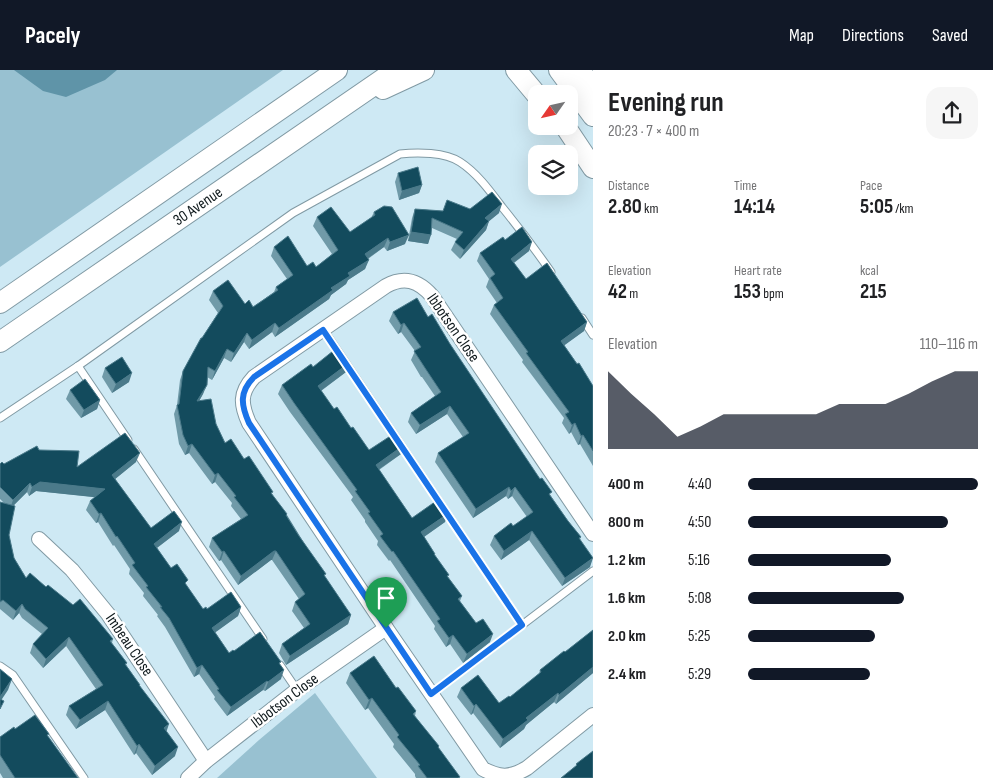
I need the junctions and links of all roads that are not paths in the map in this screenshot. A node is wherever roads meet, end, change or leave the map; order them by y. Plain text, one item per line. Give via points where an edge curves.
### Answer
1 (337, 70) edge
2 (396, 70) edge
3 (424, 70) edge
4 (516, 70) edge
5 (526, 70) edge
6 (559, 70) edge
7 (580, 70) edge
8 (528, 85) edge
9 (536, 85) edge
10 (593, 89) edge
11 (334, 112) junction
12 (593, 116) edge
13 (571, 135) edge
14 (593, 168) edge
15 (556, 280) edge
16 (0, 302) edge
17 (577, 312) edge
18 (323, 330) junction
19 (593, 335) edge
20 (0, 342) edge
21 (78, 366) junction
22 (0, 418) edge
23 (593, 534) edge
24 (39, 539) dead end
25 (593, 571) edge
26 (522, 625) junction
27 (386, 628) junction
28 (266, 644) edge
29 (277, 660) edge
30 (0, 666) edge
31 (297, 690) junction
32 (431, 694) junction
33 (593, 715) edge
34 (206, 761) junction
35 (84, 778) edge
36 (188, 778) edge

1 - 16 main road, 30 Avenue
2 - 11 main road, 30 Avenue
3 - 11 main road
4 - 8 main road
5 - 9 main road
6 - 12 main road
7 - 10 main road
11 - 20 main road, 30 Avenue
13 - 14 main road
15 - 21 lane via 530,241 482,182 460,162 447,156 413,152 400,154 293,213
17 - 19 lane
18 - 23 street, Ibbotson Close via 394,281 410,281 426,289
18 - 26 lane
18 - 27 street, Ibbotson Close via 247,384 243,393 244,412
21 - 22 lane
21 - 28 lane
24 - 34 street, Imbeau Close via 72,570 108,614
25 - 26 lane
26 - 32 lane
27 - 31 street, Ibbotson Close
27 - 32 street, Ibbotson Close
29 - 31 lane
30 - 35 lane via 14,675
31 - 34 street, Ibbotson Close
32 - 33 street, Ibbotson Close via 482,769 505,777 527,768
34 - 36 street, Ibbotson Close

